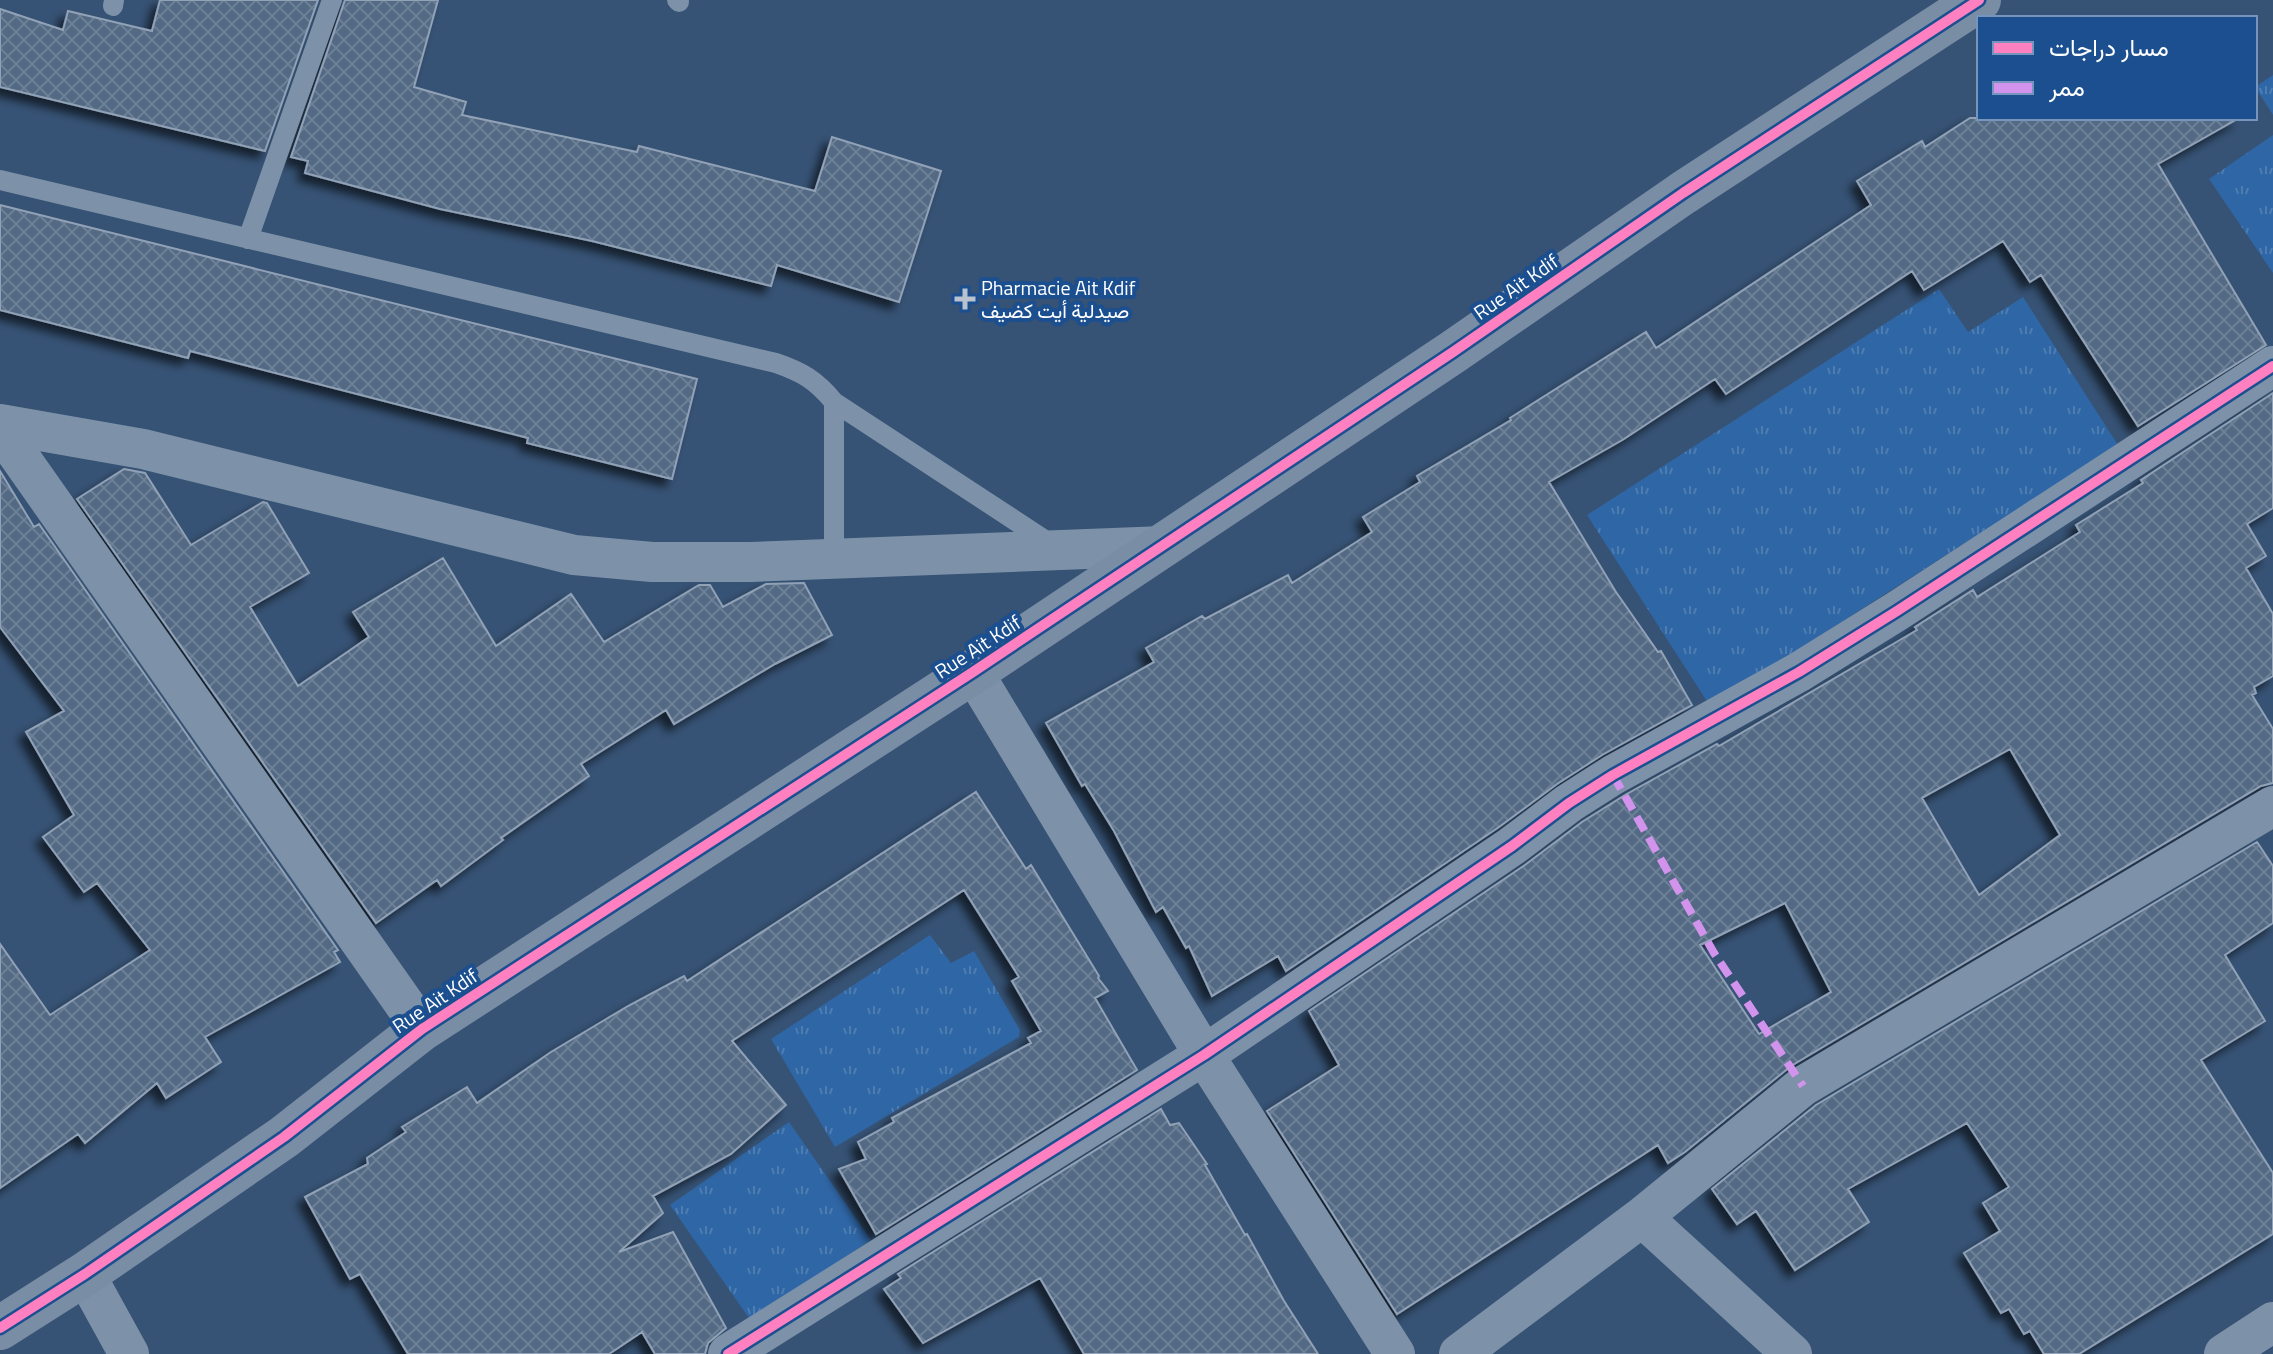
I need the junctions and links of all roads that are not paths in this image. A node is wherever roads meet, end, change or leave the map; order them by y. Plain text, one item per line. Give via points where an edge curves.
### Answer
1 (332, 0) edge
2 (1979, 0) edge
3 (0, 180) edge
4 (248, 239) junction
5 (2273, 366) edge
6 (834, 402) junction
7 (0, 427) edge
8 (1164, 546) junction
9 (1059, 550) junction
10 (834, 558) junction
11 (973, 672) junction
12 (2273, 806) edge
13 (422, 1029) junction
14 (1204, 1055) junction
15 (1642, 1217) junction
16 (85, 1274) junction
17 (2273, 1322) edge
18 (0, 1328) edge
19 (129, 1354) edge
20 (728, 1354) edge
21 (1395, 1354) edge
22 (1459, 1354) edge
23 (1792, 1354) edge
24 (2224, 1354) edge

1 - 4 lane
2 - 8 street, Rue Ait Kdif via 1683,193
3 - 4 lane
4 - 6 lane via 776,363 819,384
5 - 14 street via 1799,672 1569,803
6 - 9 lane
6 - 10 lane
7 - 10 street via 143,449 574,555 652,562
7 - 13 street
8 - 9 street
8 - 11 street, Rue Ait Kdif
9 - 10 street
11 - 13 street, Rue Ait Kdif
11 - 14 street
12 - 15 street via 1803,1086
13 - 16 street, Rue Ait Kdif via 284,1137
14 - 20 street
14 - 21 street
15 - 22 street
15 - 23 street
16 - 18 street, Rue Ait Kdif
16 - 19 street
17 - 24 street

